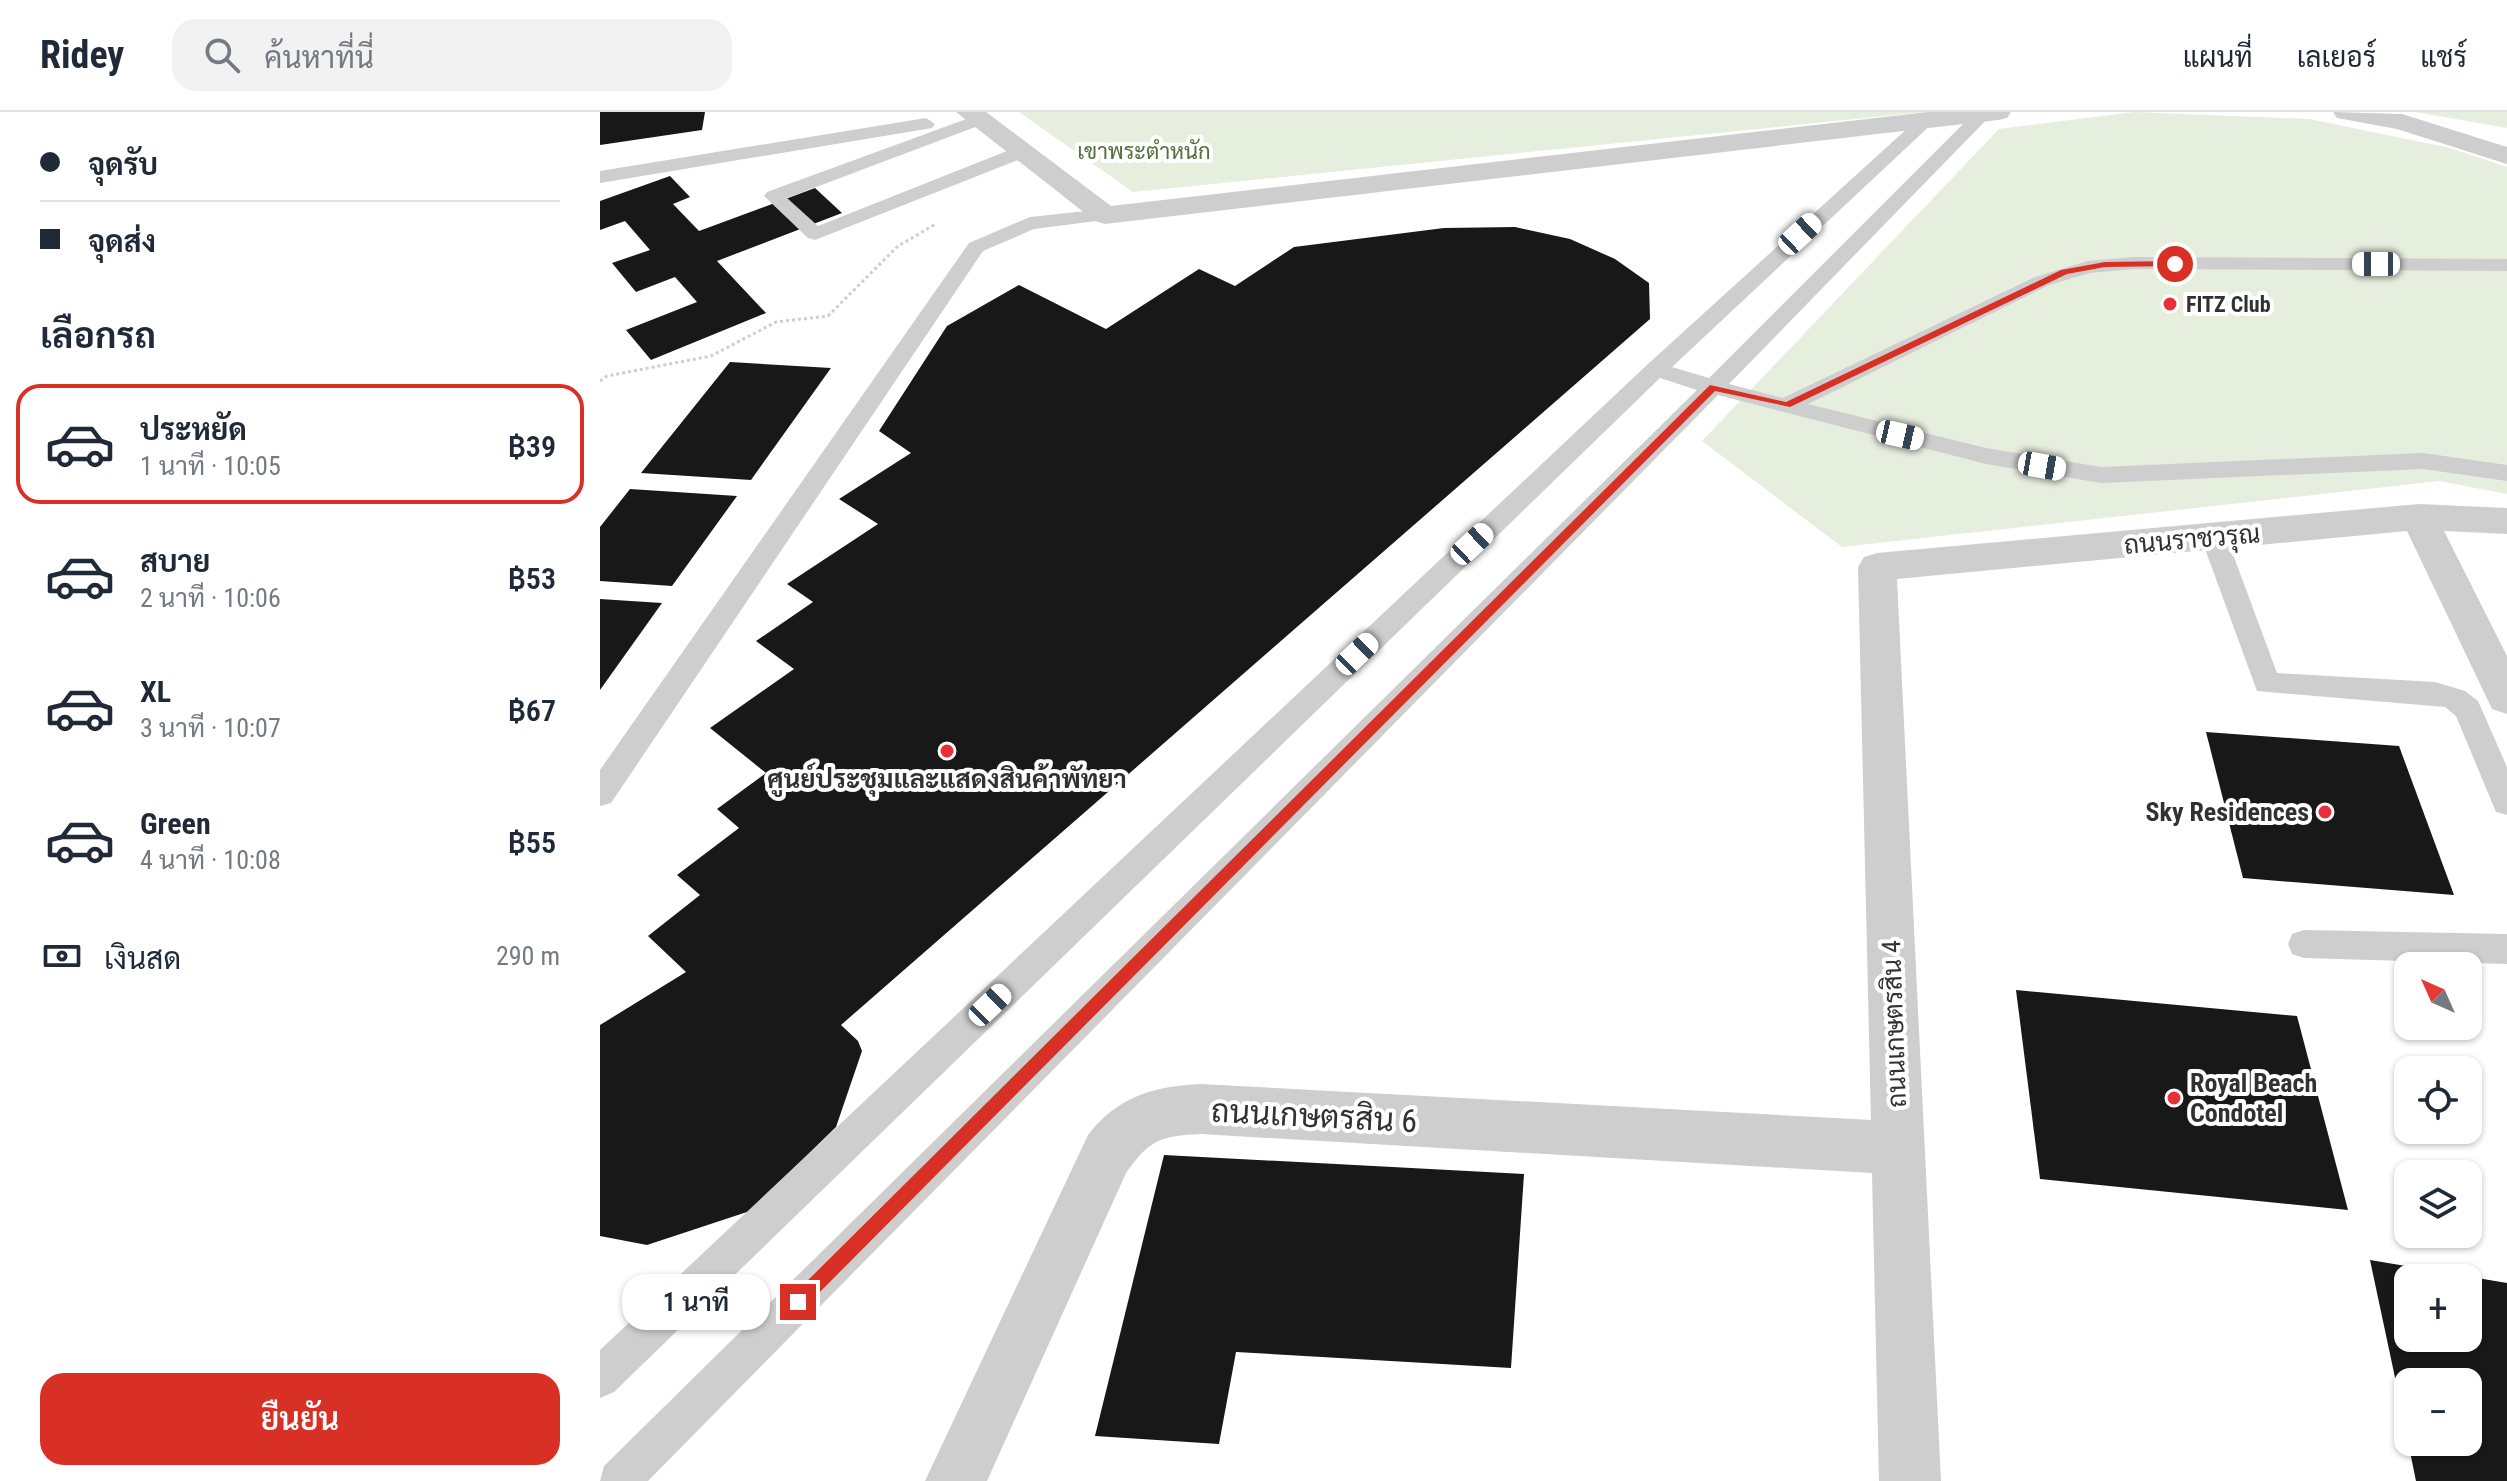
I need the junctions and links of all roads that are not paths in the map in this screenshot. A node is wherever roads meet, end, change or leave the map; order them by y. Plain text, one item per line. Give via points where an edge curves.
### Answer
1 (2346, 112) edge
2 (1990, 113) edge
3 (974, 115) edge
4 (2397, 117) edge
5 (1927, 120) junction
6 (1024, 151) junction
7 (880, 155) junction
8 (2507, 156) edge
9 (600, 177) edge
10 (925, 191) junction
11 (1105, 215) junction
12 (2507, 265) edge
13 (1656, 369) junction
14 (1713, 387) junction
15 (1787, 405) junction
16 (2507, 473) edge
17 (2419, 517) junction
18 (2507, 521) edge
19 (2214, 538) junction
20 (1877, 567) joint
21 (2507, 698) edge
22 (600, 794) edge
23 (2507, 803) edge
24 (2304, 944) dead end
25 (2507, 949) edge
26 (1898, 1148) junction
27 (600, 1378) edge
28 (619, 1481) edge
29 (956, 1481) edge
30 (1910, 1481) edge

1 - 4 street
2 - 5 street
2 - 14 lane
3 - 6 street
3 - 7 lane
3 - 9 lane
4 - 8 street
5 - 11 street
5 - 13 lane
6 - 10 lane
6 - 11 street
7 - 10 lane
7 - 10 lane via 774,196 815,234
11 - 22 lane via 1030,223 976,247
12 - 15 lane via 2088,267 2042,281
13 - 14 lane
13 - 27 lane
14 - 15 lane
14 - 28 lane
15 - 16 lane via 1986,456 2101,475 2423,461
17 - 18 street, ถนนราชวรุณ
17 - 19 street, ถนนราชวรุณ
17 - 21 street
19 - 20 street, ถนนราชวรุณ
19 - 23 lane via 2267,683 2435,693 2455,699 2468,709
20 - 26 street, ถนนเกษตรสิน 4
24 - 25 lane
26 - 29 street, ถนนเกษตรสิน 6 via 1163,1111 1123,1129 1107,1154
26 - 30 street, ถนนเกษตรสิน 4

